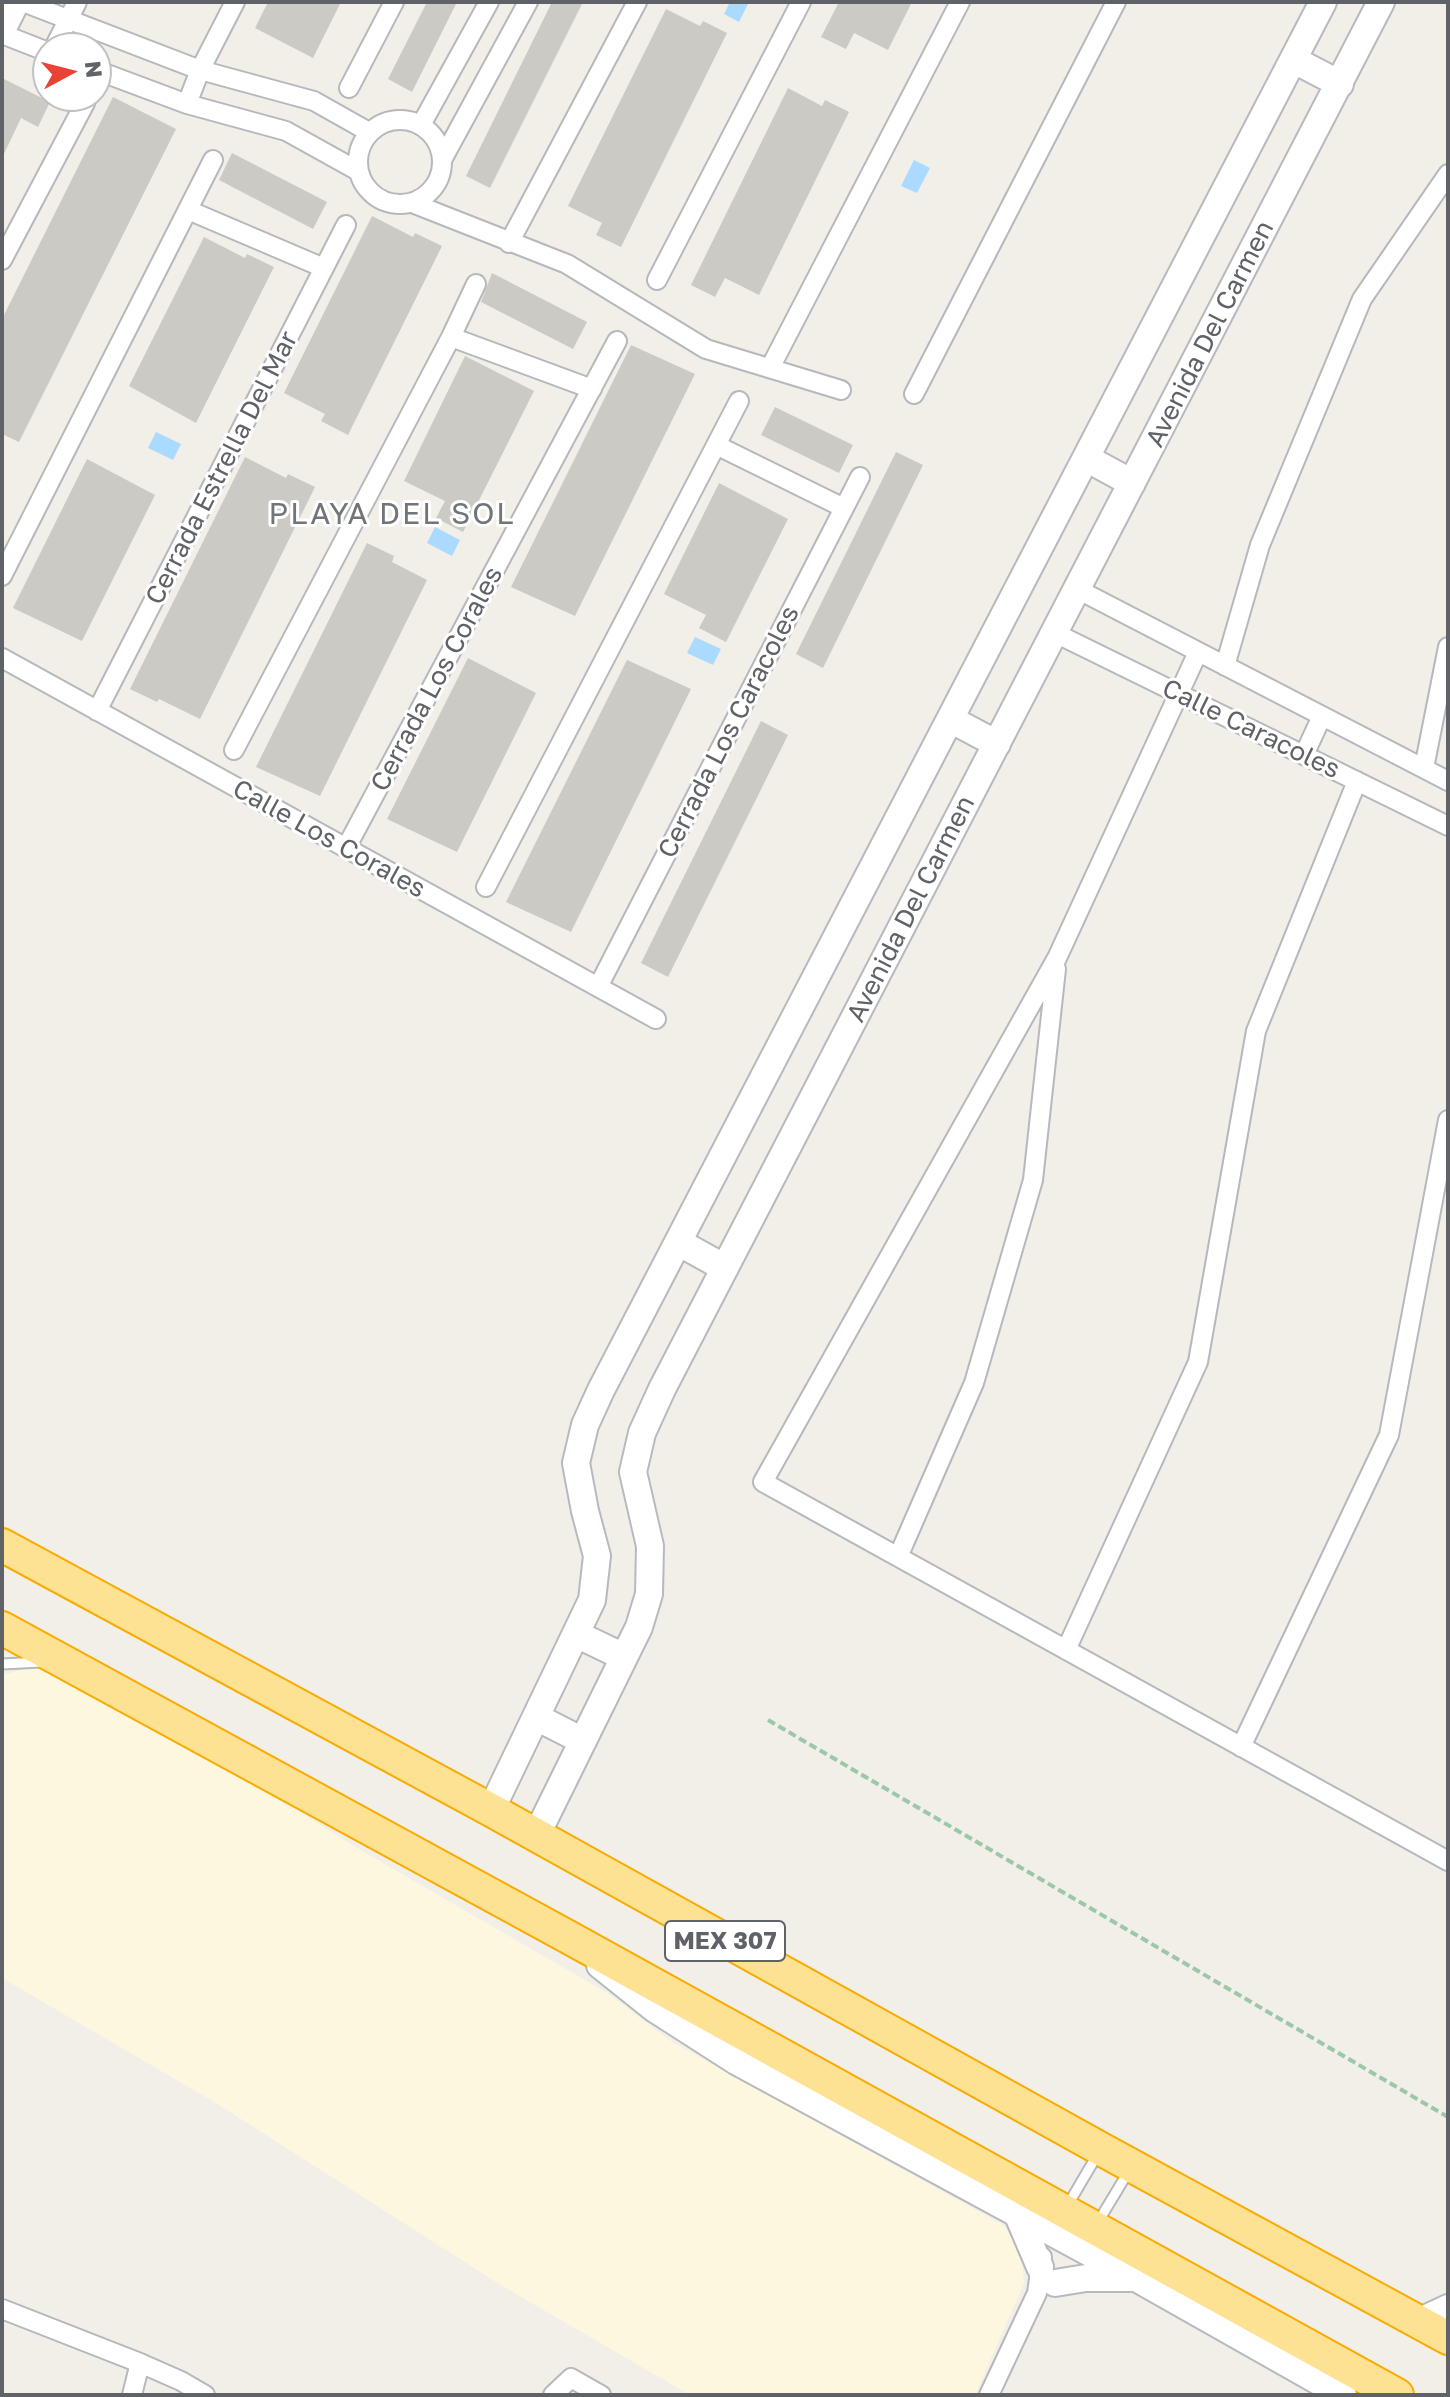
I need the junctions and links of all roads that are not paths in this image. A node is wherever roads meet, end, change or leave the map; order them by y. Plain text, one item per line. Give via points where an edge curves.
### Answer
1 (16, 2) edge
2 (23, 2) edge
3 (77, 2) edge
4 (235, 2) edge
5 (394, 2) edge
6 (489, 2) edge
7 (528, 2) edge
8 (637, 2) edge
9 (801, 2) edge
10 (960, 2) edge
11 (1116, 2) edge
12 (1323, 2) edge
13 (1381, 2) edge
14 (68, 20) junction
15 (2, 32) edge
16 (62, 32) edge
17 (32, 45) edge
18 (1294, 60) junction
19 (200, 70) junction
20 (112, 76) edge
21 (1340, 84) junction
22 (349, 88) dead end
23 (187, 104) junction
24 (80, 112) edge
25 (421, 125) junction
26 (369, 132) junction
27 (213, 160) dead end
28 (442, 160) junction
29 (358, 171) junction
30 (1448, 174) edge
31 (412, 203) junction
32 (188, 210) junction
33 (346, 225) dead end
34 (509, 243) junction
35 (2, 260) edge
36 (324, 268) junction
37 (657, 280) dead end
38 (476, 284) dead end
39 (451, 337) junction
40 (617, 341) dead end
41 (770, 368) junction
42 (592, 389) junction
43 (841, 390) dead end
44 (914, 394) dead end
45 (739, 401) dead end
46 (716, 445) junction
47 (1086, 458) junction
48 (860, 477) dead end
49 (1132, 483) junction
50 (844, 508) junction
51 (2, 576) edge
52 (1077, 589) junction
53 (1055, 633) junction
54 (1448, 647) edge
55 (1198, 652) junction
56 (2, 658) edge
57 (1225, 666) junction
58 (1177, 693) junction
59 (97, 711) junction
60 (1322, 716) junction
61 (950, 719) junction
62 (997, 744) junction
63 (234, 750) dead end
64 (1304, 755) junction
65 (1424, 768) junction
66 (1357, 781) junction
67 (1448, 781) edge
68 (1448, 826) edge
69 (346, 848) junction
70 (486, 887) dead end
71 (1057, 958) junction
72 (598, 987) junction
73 (656, 1019) dead end
74 (1448, 1120) edge
75 (678, 1242) junction
76 (725, 1268) junction
77 (2, 1545) edge
78 (898, 1557) junction
79 (2, 1628) edge
80 (576, 1634) junction
81 (1066, 1650) junction
82 (624, 1657) junction
83 (59, 1660) junction
84 (2, 1664) edge
85 (536, 1717) junction
86 (583, 1741) junction
87 (1241, 1747) junction
88 (491, 1810) junction
89 (536, 1836) junction
90 (1447, 1860) edge
91 (570, 1938) junction
92 (1101, 2149) junction
93 (1132, 2166) junction
94 (1017, 2213) junction
95 (1058, 2222) junction
96 (1088, 2239) junction
97 (1138, 2279) junction
98 (1044, 2281) junction
99 (1448, 2308) edge
100 (2, 2309) edge
101 (1418, 2322) junction
102 (1448, 2338) edge
103 (140, 2363) junction
104 (132, 2395) edge
105 (205, 2395) edge
106 (553, 2395) edge
107 (601, 2395) edge
108 (989, 2395) edge
109 (1343, 2395) edge
110 (1397, 2395) edge

1 - 15 main road
2 - 14 street
3 - 14 street
4 - 19 street
5 - 22 street
6 - 25 street
7 - 28 street
8 - 34 street
9 - 37 street
10 - 41 street
11 - 44 street
12 - 18 main road, Avenida Del Carmen
13 - 21 main road, Avenida Del Carmen
14 - 16 street
14 - 19 street
15 - 17 street
18 - 21 main road
18 - 47 main road, Avenida Del Carmen
19 - 23 street
19 - 26 street via 314,101
20 - 23 street
21 - 49 main road, Avenida Del Carmen
23 - 29 street via 286,131
24 - 35 street
25 - 26 street via 394,119
25 - 28 street via 440,146
26 - 29 street via 361,144
27 - 32 street
28 - 31 street via 435,186
29 - 31 street via 373,195 385,202
30 - 57 street via 1362,299 1260,545
31 - 34 street
32 - 36 street
32 - 51 street
33 - 36 street, Cerrada Estrella Del Mar
34 - 41 street via 567,264 706,349
36 - 59 street, Cerrada Estrella Del Mar
38 - 39 street
39 - 42 street
39 - 63 street
40 - 42 street, Cerrada Los Corales
41 - 43 street
42 - 69 street, Cerrada Los Corales
45 - 46 street
46 - 50 street
46 - 70 street
47 - 49 main road
47 - 61 main road, Avenida Del Carmen
48 - 50 street, Cerrada Los Caracoles
49 - 52 main road, Avenida Del Carmen
50 - 72 street, Cerrada Los Caracoles
52 - 53 main road, Avenida Del Carmen
52 - 55 street, Calle Caracoles
53 - 58 street, Calle Caracoles
53 - 62 main road, Avenida Del Carmen
54 - 65 street
55 - 57 street, Calle Caracoles
55 - 58 street
56 - 59 street, Calle Los Corales
57 - 60 street, Calle Caracoles
58 - 64 street, Calle Caracoles
58 - 71 street
59 - 69 street, Calle Los Corales
60 - 64 street
60 - 65 street, Calle Caracoles
61 - 62 main road
61 - 75 main road, Avenida Del Carmen
62 - 76 main road, Avenida Del Carmen
64 - 66 street, Calle Caracoles
65 - 67 street, Calle Caracoles
66 - 68 street, Calle Caracoles
66 - 81 street via 1256,1031 1198,1362
69 - 72 street, Calle Los Corales
71 - 78 street via 1033,1180 974,1383
71 - 78 street via 763,1482
72 - 73 street, Calle Los Corales
74 - 87 street via 1389,1435
75 - 76 main road
75 - 80 main road, Avenida Del Carmen via 585,1425 576,1463 597,1556 592,1600
76 - 82 main road, Avenida Del Carmen via 642,1433 633,1472 650,1546 649,1594
77 - 88 highway, MEX 307
78 - 81 street
79 - 83 highway, MEX 307
80 - 82 main road
80 - 85 main road, Avenida Del Carmen
81 - 87 street
82 - 86 main road, Avenida Del Carmen
83 - 84 lane
83 - 91 highway, MEX 307
85 - 86 main road
85 - 88 main road, Avenida Del Carmen
86 - 89 main road, Avenida Del Carmen
87 - 90 street
88 - 89 highway, MEX 307
89 - 92 highway, MEX 307
91 - 94 main road via 695,2037
91 - 95 highway, MEX 307
92 - 93 highway, MEX 307
92 - 95 lane
93 - 96 lane
93 - 101 highway, MEX 307
94 - 95 main road
94 - 98 main road
95 - 96 highway, MEX 307
95 - 98 street via 1045,2244
96 - 97 main road
96 - 98 street
96 - 110 highway, MEX 307
97 - 98 main road
97 - 109 main road
98 - 108 street
99 - 101 main road
100 - 103 street
101 - 102 highway, MEX 307
103 - 104 street
103 - 105 street
106 - 107 street via 571,2378

